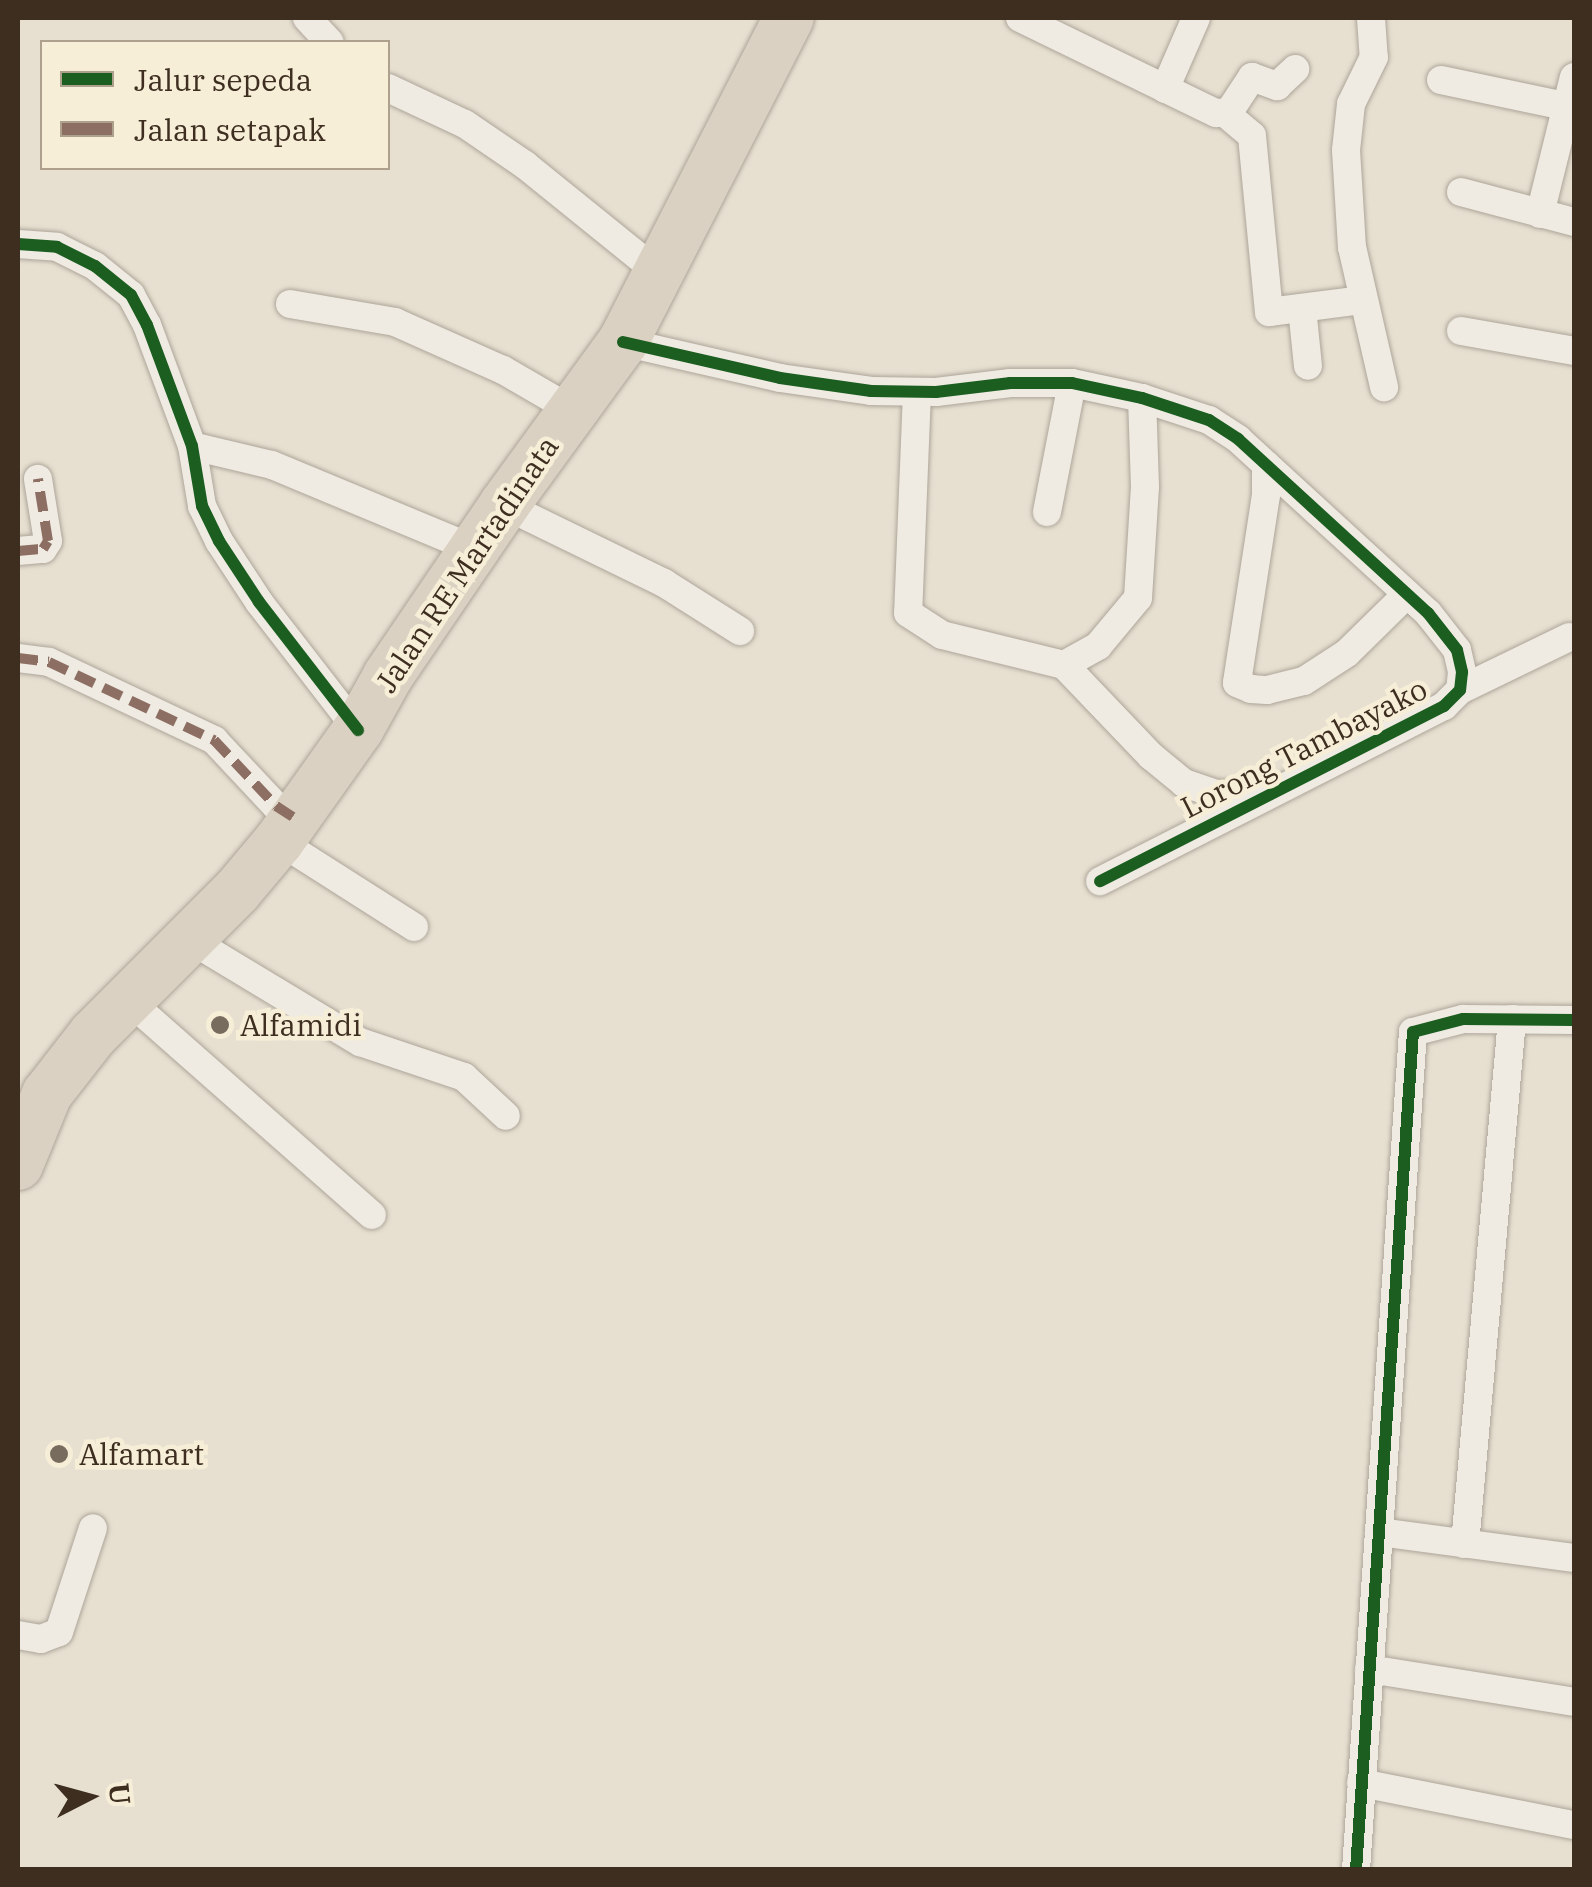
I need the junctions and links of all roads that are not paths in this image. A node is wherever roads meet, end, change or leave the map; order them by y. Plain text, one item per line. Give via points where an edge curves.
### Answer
1 (306, 18) edge
2 (789, 18) edge
3 (1020, 18) edge
4 (1196, 18) edge
5 (1371, 18) edge
6 (327, 40) edge
7 (1295, 69) dead end
8 (1574, 78) edge
9 (1441, 80) dead end
10 (390, 89) edge
11 (1165, 89) junction
12 (1572, 107) edge
13 (1225, 113) junction
14 (1461, 192) dead end
15 (1540, 214) junction
16 (1574, 222) edge
17 (18, 244) edge
18 (658, 273) junction
19 (1361, 300) junction
20 (290, 304) dead end
21 (1302, 308) junction
22 (1461, 331) dead end
23 (624, 342) junction
24 (1574, 351) edge
25 (1308, 366) dead end
26 (1072, 383) junction
27 (1384, 387) dead end
28 (917, 392) junction
29 (1142, 398) junction
30 (572, 410) junction
31 (192, 446) junction
32 (1266, 465) junction
33 (38, 479) dead end
34 (504, 505) junction
35 (1047, 512) dead end
36 (474, 549) junction
37 (18, 552) edge
38 (1407, 594) junction
39 (740, 631) dead end
40 (1569, 637) dead end
41 (18, 658) edge
42 (1064, 665) junction
43 (1460, 690) junction
44 (358, 730) junction
45 (1270, 795) junction
46 (286, 829) junction
47 (1100, 881) dead end
48 (414, 927) dead end
49 (189, 939) junction
50 (128, 1000) junction
51 (1512, 1020) junction
52 (1574, 1020) edge
53 (506, 1116) dead end
54 (18, 1165) edge
55 (372, 1216) dead end
56 (93, 1528) dead end
57 (1379, 1532) junction
58 (1465, 1544) junction
59 (1574, 1558) edge
60 (18, 1634) edge
61 (1369, 1668) junction
62 (1574, 1702) edge
63 (1362, 1783) junction
64 (1574, 1825) edge
65 (1356, 1870) edge

1 - 6 street
2 - 18 highway, Jalan RE Martadinata
3 - 11 street
4 - 11 street
5 - 19 street via 1374,56 1351,104 1346,150
7 - 13 street via 1277,86 1252,77
8 - 12 street
9 - 12 street
10 - 18 street via 465,124 525,165
11 - 13 street
12 - 15 street
13 - 21 street via 1252,136 1269,312
14 - 15 street
15 - 16 street
17 - 31 street via 57,247 95,266 131,296
18 - 23 highway, Jalan RE Martadinata
19 - 21 street
19 - 27 street
20 - 30 street via 396,322
21 - 25 street
22 - 24 street
23 - 28 street, Lorong Tambayako via 780,378
23 - 30 highway, Jalan RE Martadinata
26 - 28 street, Lorong Tambayako
26 - 29 street, Lorong Tambayako
26 - 35 street
28 - 42 street via 908,613 942,635
29 - 32 street, Lorong Tambayako via 1209,420
29 - 42 street via 1138,598 1098,646
30 - 34 highway, Jalan RE Martadinata
31 - 36 street via 272,466
31 - 44 street via 202,506 219,541
32 - 38 street, Lorong Tambayako
32 - 38 street via 1237,682 1267,690 1304,681 1347,654
33 - 37 street via 48,541 43,549
34 - 36 highway, Jalan RE Martadinata
34 - 39 street via 664,583
36 - 44 highway, Jalan RE Martadinata
38 - 43 street, Lorong Tambayako via 1457,650
40 - 43 street
41 - 46 street via 49,662 214,740 276,806
42 - 45 street via 1184,783 1216,794
43 - 45 street, Lorong Tambayako via 1444,706
44 - 46 highway, Jalan RE Martadinata
45 - 47 street, Lorong Tambayako
46 - 48 street
46 - 49 highway, Jalan RE Martadinata
49 - 50 highway, Jalan RE Martadinata
49 - 53 street via 360,1042 464,1076
50 - 54 highway, Jalan RE Martadinata via 47,1094
50 - 55 street
51 - 52 street
51 - 57 street via 1462,1019 1412,1032
51 - 58 street
56 - 60 street via 59,1632 41,1639
57 - 58 street
57 - 61 street
58 - 59 street
61 - 62 street
61 - 63 street
63 - 64 street
63 - 65 street

